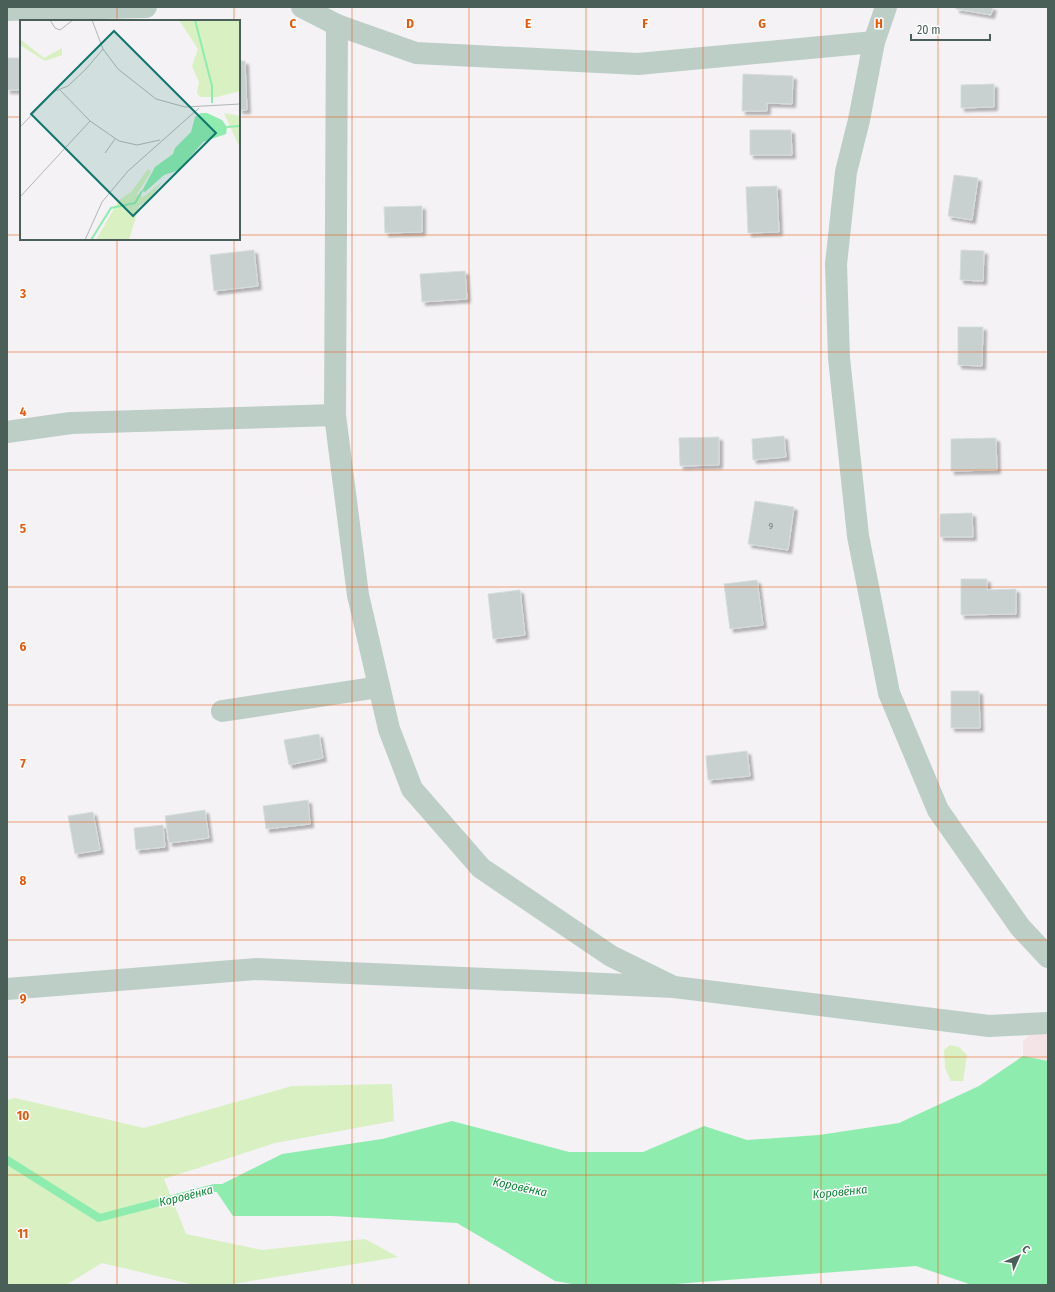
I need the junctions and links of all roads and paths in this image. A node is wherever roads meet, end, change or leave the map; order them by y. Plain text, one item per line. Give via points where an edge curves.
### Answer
1 (146, 7) edge
2 (302, 7) edge
3 (886, 7) edge
4 (7, 10) edge
5 (337, 24) junction
6 (874, 42) junction
7 (335, 415) junction
8 (7, 432) edge
9 (379, 687) junction
10 (222, 711) dead end
11 (1048, 956) edge
12 (674, 987) junction
13 (7, 989) edge
14 (1048, 1023) edge

1 - 4 street
2 - 5 street
3 - 6 street
5 - 6 street via 416,53 638,64
5 - 7 street
6 - 11 street via 846,172 836,264 838,358 858,536 889,693 938,810 1020,927
7 - 8 street via 71,423
7 - 9 street via 358,594
9 - 10 street
9 - 12 street via 389,729 412,789 481,868 610,956
12 - 13 street via 257,969
12 - 14 street via 989,1026

